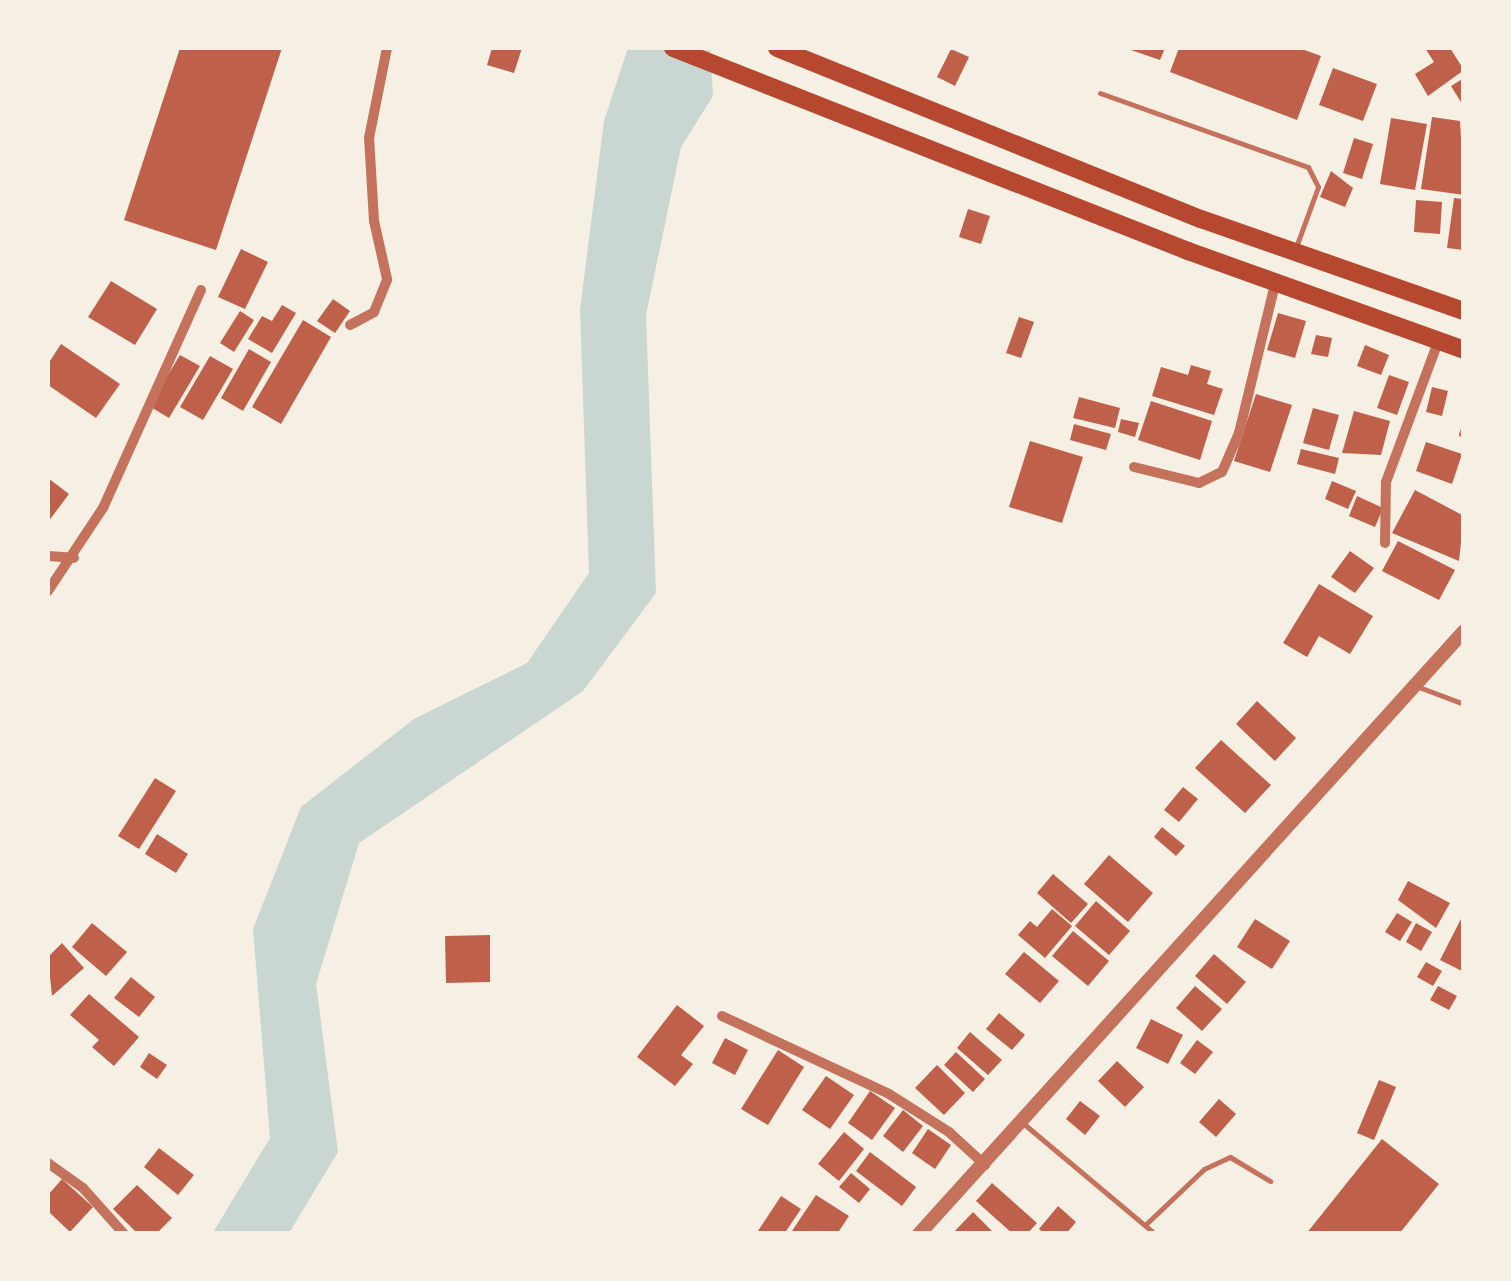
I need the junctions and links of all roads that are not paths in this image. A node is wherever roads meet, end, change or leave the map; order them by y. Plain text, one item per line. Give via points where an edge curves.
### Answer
1 (387, 48) edge
2 (673, 48) edge
3 (777, 48) edge
4 (1100, 92) dead end
5 (1201, 218) junction
6 (1188, 251) junction
7 (1294, 252) junction
8 (1276, 284) junction
9 (202, 290) dead end
10 (1464, 311) edge
11 (350, 325) dead end
12 (1438, 342) junction
13 (1464, 350) edge
14 (1464, 426) edge
15 (1461, 434) dead end
16 (1134, 467) dead end
17 (1385, 543) dead end
18 (48, 556) edge
19 (74, 558) junction
20 (48, 591) edge
21 (1464, 631) edge
22 (1414, 685) junction
23 (1464, 704) edge
24 (722, 1016) dead end
25 (1022, 1122) junction
26 (48, 1163) edge
27 (984, 1164) junction
28 (1270, 1181) dead end
29 (1146, 1226) junction
30 (124, 1234) edge
31 (918, 1234) edge
32 (1155, 1234) edge

1 - 11 street via 369,138 374,220 387,278 374,312
2 - 6 highway
3 - 5 highway
4 - 7 lane via 1308,167 1316,195
5 - 6 highway
5 - 7 highway
6 - 8 highway
7 - 10 highway
8 - 12 highway
8 - 16 street via 1239,433 1222,472 1198,483
9 - 19 street via 173,363 137,422 103,508
12 - 13 highway
12 - 17 street via 1386,482
14 - 15 lane
18 - 19 street
19 - 20 street
21 - 22 street
22 - 23 lane
22 - 25 street
24 - 27 street via 890,1094
25 - 27 street
25 - 29 lane
26 - 30 street via 83,1188
27 - 31 street
28 - 29 lane via 1230,1157 1204,1169
29 - 32 lane

